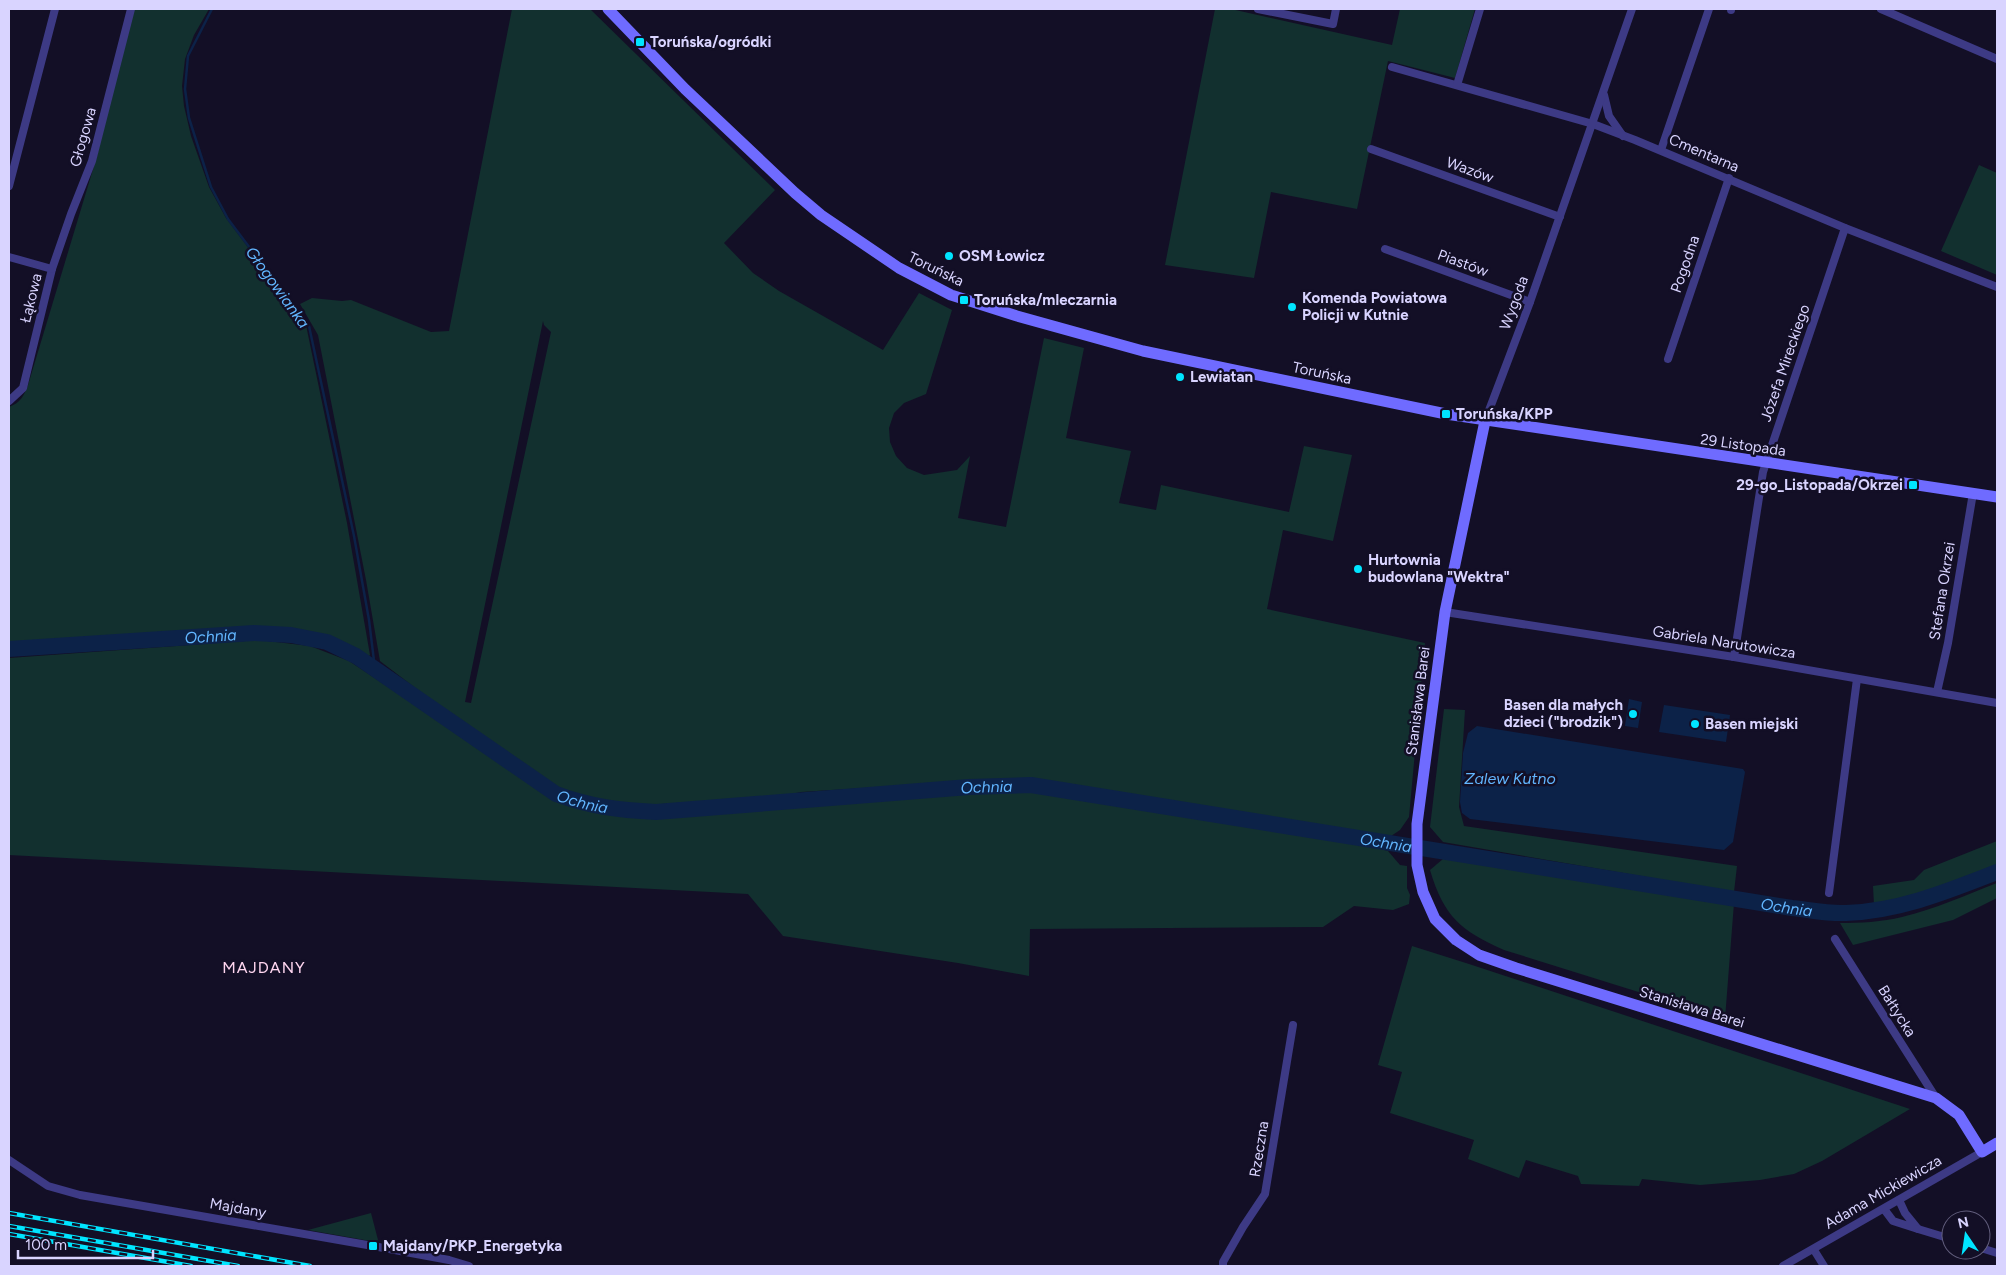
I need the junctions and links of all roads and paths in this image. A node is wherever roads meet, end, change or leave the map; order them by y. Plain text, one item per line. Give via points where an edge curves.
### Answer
1 (55, 9) edge
2 (131, 9) edge
3 (608, 9) edge
4 (1258, 9) edge
5 (1336, 9) edge
6 (1480, 9) edge
7 (1632, 9) edge
8 (1710, 9) edge
9 (1884, 9) edge
10 (1997, 59) edge
11 (1392, 67) dead end
12 (1457, 85) junction
13 (1604, 93) junction
14 (1592, 124) junction
15 (1623, 136) junction
16 (1371, 149) dead end
17 (1661, 150) junction
18 (1729, 178) junction
19 (9, 186) edge
20 (1560, 218) junction
21 (1845, 228) junction
22 (1385, 249) dead end
23 (9, 256) edge
24 (52, 270) junction
25 (1997, 287) edge
26 (1530, 302) junction
27 (1668, 359) dead end
28 (9, 401) edge
29 (1485, 421) junction
30 (1765, 463) junction
31 (1973, 493) junction
32 (1997, 497) edge
33 (1445, 612) junction
34 (1734, 658) junction
35 (1857, 679) junction
36 (1937, 692) junction
37 (1997, 703) edge
38 (1829, 893) dead end
39 (1835, 940) dead end
40 (1293, 1025) dead end
41 (1936, 1098) junction
42 (1997, 1143) edge
43 (1982, 1152) junction
44 (9, 1160) edge
45 (1899, 1200) junction
46 (1884, 1209) junction
47 (1918, 1229) junction
48 (1941, 1236) edge
49 (1814, 1250) junction
50 (469, 1266) edge
51 (1223, 1266) edge
52 (1783, 1266) edge
53 (1824, 1266) edge

1 - 19 street
2 - 24 street, Głogowa via 92,161
3 - 29 street, Toruńska via 685,89 794,193 899,268 951,295 1143,350
4 - 5 street via 1333,24
6 - 12 street
7 - 13 street, Wygoda
8 - 17 street
9 - 10 street
11 - 12 street, Cmentarna
12 - 14 street, Cmentarna
13 - 14 street, Wygoda
13 - 15 street via 1609,116
14 - 15 street, Cmentarna
14 - 20 street, Wygoda
15 - 17 street, Cmentarna
16 - 20 street, Wazów
17 - 18 street, Cmentarna
18 - 21 street, Cmentarna
18 - 27 street, Pogodna
20 - 26 street, Wygoda
21 - 25 street, Cmentarna
21 - 30 street, Józefa Mireckiego
22 - 26 street, Piastów
23 - 24 street, Łąkowa
24 - 28 street, Łąkowa via 23,388
26 - 29 street, Wygoda
29 - 30 street, 29 Listopada
29 - 33 street, Wygoda
30 - 31 street, 29 Listopada
30 - 34 street, Józefa Mireckiego
31 - 32 street, 29 Listopada
31 - 36 street, Stefana Okrzei
33 - 34 street, Gabriela Narutowicza
33 - 41 street, Stanisława Barei via 1417,824 1417,866 1423,892 1435,919 1456,940 1479,955 1525,971
34 - 35 street, Gabriela Narutowicza
35 - 36 street, Gabriela Narutowicza
35 - 38 street
36 - 37 street, Gabriela Narutowicza
39 - 41 street, Bałtycka
40 - 51 street, Rzeczna via 1265,1194
41 - 43 street, Stanisława Barei via 1959,1115
42 - 43 street, Adama Mickiewicza
43 - 45 street, Adama Mickiewicza
44 - 50 street, Majdany via 48,1186 80,1195 374,1246
45 - 46 street, Adama Mickiewicza
45 - 47 street
46 - 47 street via 1893,1221
46 - 49 street, Adama Mickiewicza
47 - 48 street
49 - 52 street, Adama Mickiewicza
49 - 53 street

